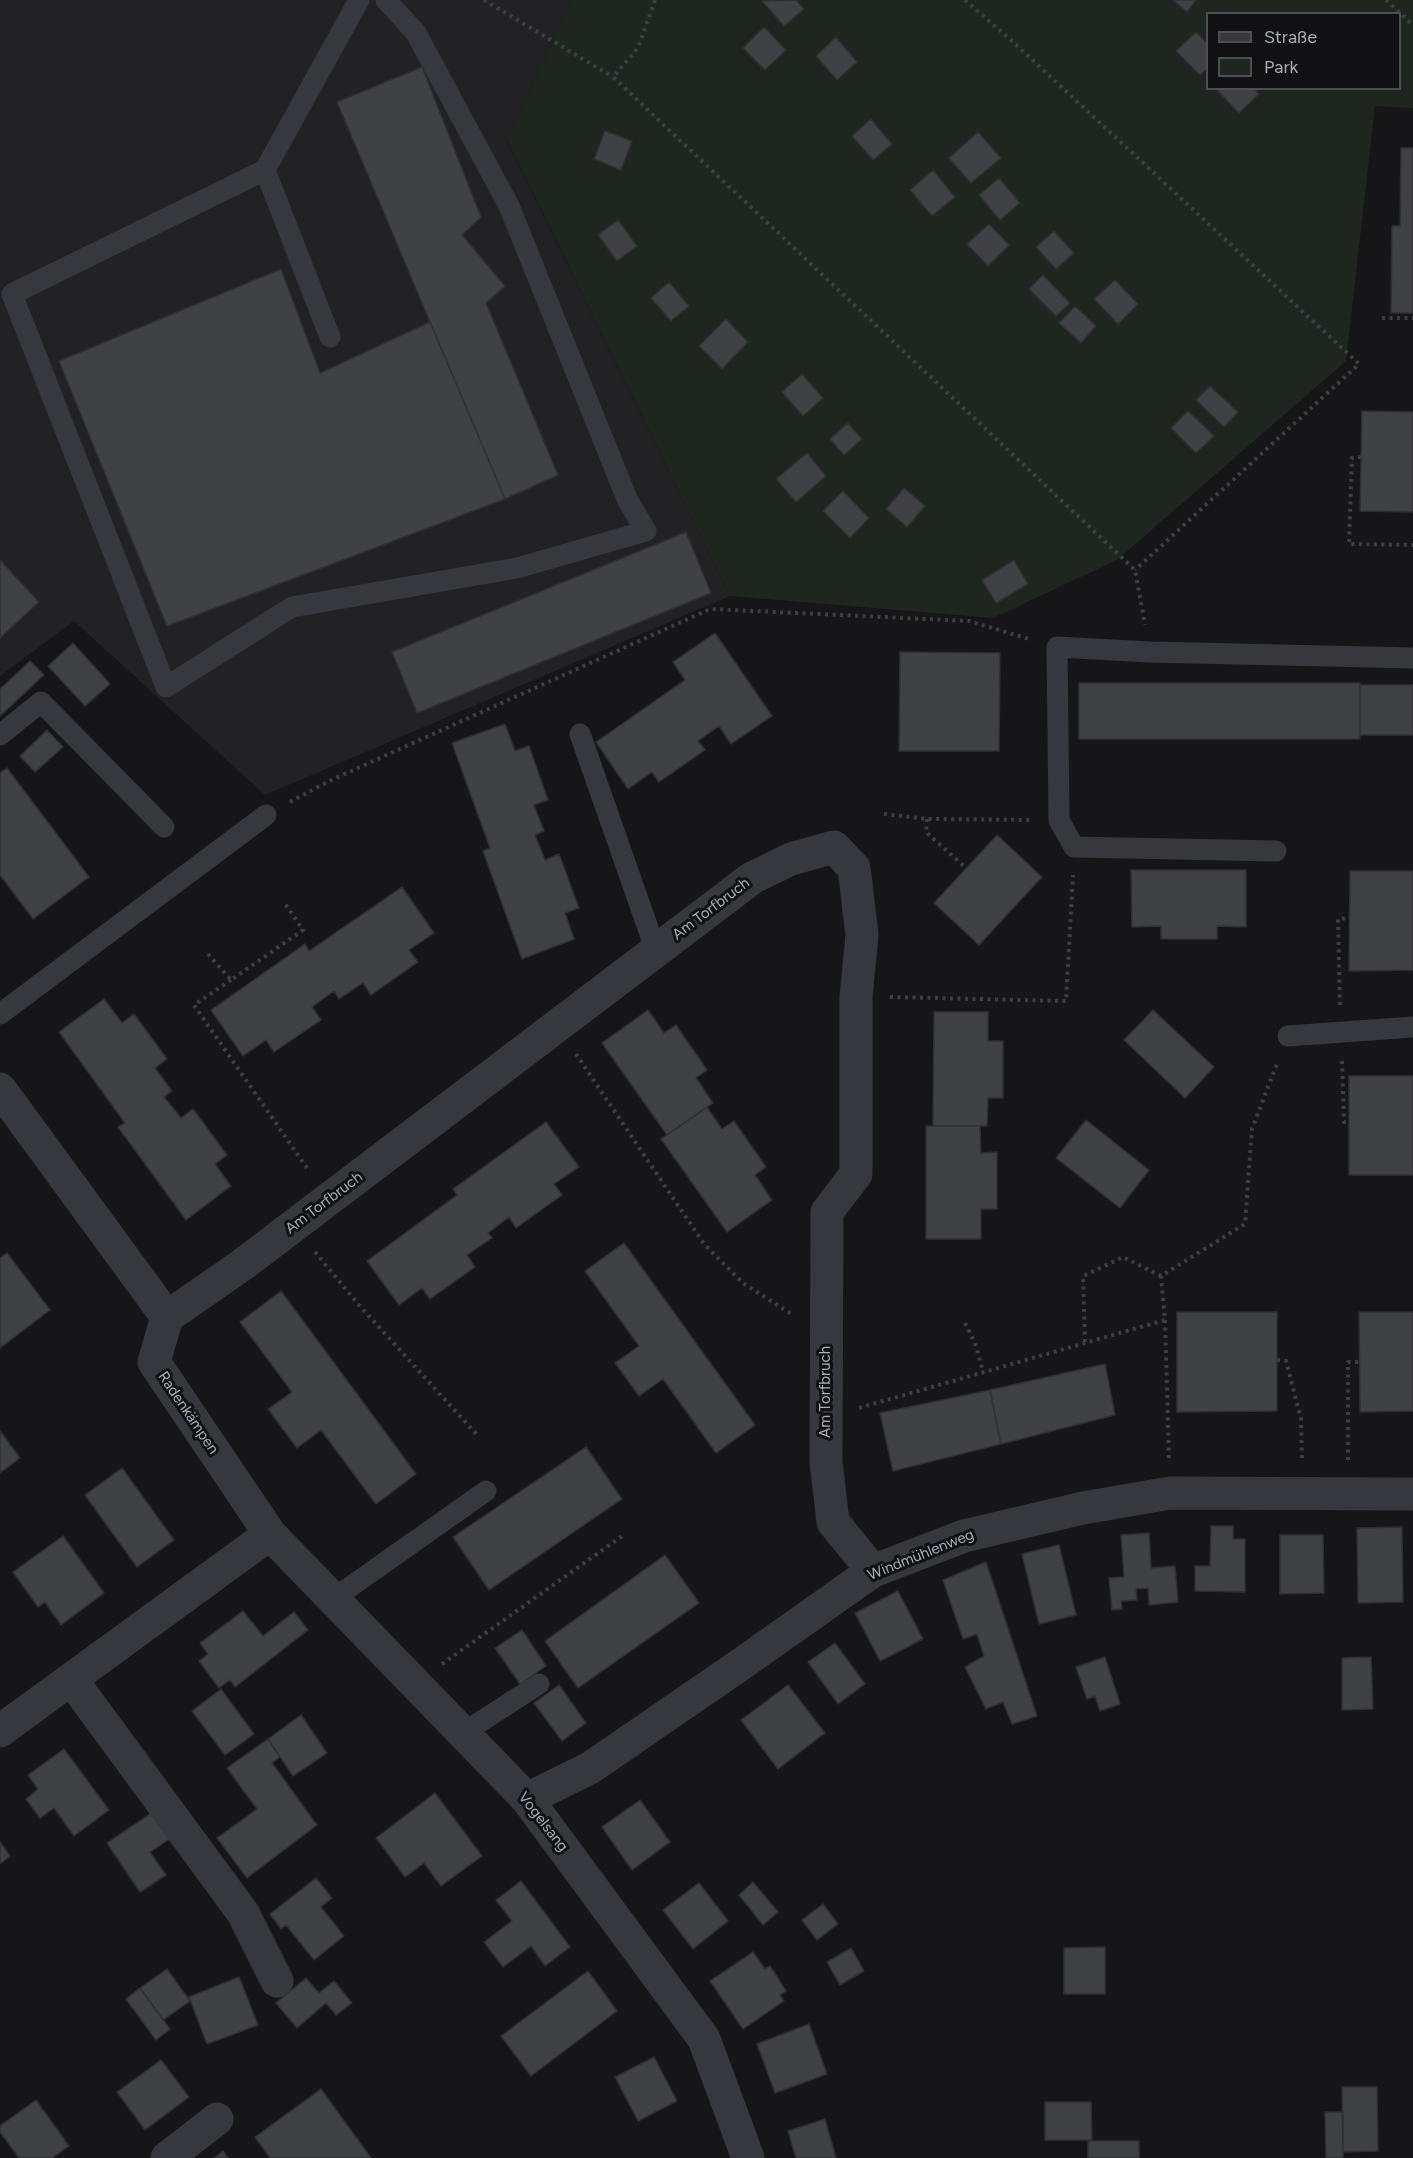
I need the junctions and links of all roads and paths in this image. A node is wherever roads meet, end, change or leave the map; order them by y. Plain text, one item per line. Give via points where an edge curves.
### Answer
1 (359, 0) edge
2 (386, 0) edge
3 (484, 0) edge
4 (655, 0) edge
5 (965, 0) edge
6 (1386, 0) edge
7 (1399, 12) edge
8 (1401, 14) edge
9 (1413, 25) edge
10 (613, 77) junction
11 (265, 170) junction
12 (1382, 318) dead end
13 (1413, 318) edge
14 (330, 337) dead end
15 (1361, 457) dead end
16 (1413, 545) edge
17 (1135, 570) junction
18 (1057, 647) junction
19 (1150, 652) junction
20 (1413, 658) edge
21 (580, 734) dead end
22 (0, 735) edge
23 (884, 814) dead end
24 (266, 815) joint
25 (927, 819) junction
26 (1059, 820) junction
27 (164, 827) dead end
28 (1074, 847) junction
29 (1276, 851) dead end
30 (966, 868) dead end
31 (284, 902) dead end
32 (656, 951) junction
33 (208, 954) dead end
34 (231, 980) junction
35 (856, 997) junction
36 (4, 1005) edge
37 (557, 1026) junction
38 (1413, 1027) edge
39 (1288, 1036) joint
40 (0, 1089) edge
41 (328, 1199) junction
42 (293, 1226) junction
43 (1161, 1276) junction
44 (167, 1317) junction
45 (1165, 1320) junction
46 (965, 1323) dead end
47 (827, 1336) junction
48 (1086, 1342) junction
49 (1277, 1360) dead end
50 (1359, 1362) dead end
51 (983, 1372) junction
52 (826, 1417) junction
53 (479, 1437) dead end
54 (486, 1491) dead end
55 (1170, 1493) junction
56 (1348, 1493) junction
57 (1302, 1494) junction
58 (1413, 1494) edge
59 (270, 1534) junction
60 (625, 1534) dead end
61 (873, 1571) junction
62 (333, 1599) junction
63 (71, 1679) junction
64 (414, 1683) junction
65 (539, 1684) dead end
66 (0, 1731) edge
67 (462, 1733) junction
68 (527, 1799) junction
69 (277, 1981) dead end
70 (217, 2119) dead end
71 (166, 2158) edge
72 (748, 2158) edge

1 - 11 lane
2 - 11 lane via 416,33 509,206 628,501 646,531 517,568 292,607 166,687 12,294
3 - 10 path
4 - 10 path via 638,48
5 - 17 path via 1359,364
6 - 7 path
8 - 9 path
10 - 17 path
11 - 14 lane
12 - 13 path
15 - 16 path via 1352,458 1349,544
17 - 19 path
18 - 19 lane
18 - 24 path via 969,621 710,609 329,781
18 - 26 lane
19 - 20 lane
21 - 32 lane
22 - 27 lane via 41,702
23 - 25 path
24 - 36 lane
25 - 26 path
25 - 30 path via 926,832
26 - 28 lane
28 - 29 lane
28 - 35 path via 1066,1000
31 - 34 path via 303,930
32 - 35 street, Am Torfbruch via 752,878 791,859 834,847 854,868 862,935
32 - 37 street, Am Torfbruch
33 - 34 path
34 - 41 path via 194,1005
35 - 47 street, Am Torfbruch via 856,1174 827,1212
37 - 41 street, Am Torfbruch
37 - 47 path via 704,1244 743,1283
38 - 39 lane
39 - 43 path via 1251,1129 1245,1224
40 - 44 street
41 - 42 street, Am Torfbruch
42 - 44 street, Am Torfbruch
42 - 53 path
43 - 45 path
43 - 48 path via 1123,1257 1083,1276
44 - 59 street, Radenkämpen via 154,1362
45 - 48 path
45 - 55 path
46 - 51 path
47 - 52 street, Am Torfbruch
48 - 51 path
49 - 57 path via 1286,1361 1301,1419
50 - 56 path via 1348,1362
51 - 52 path
52 - 61 street, Am Torfbruch via 833,1522
54 - 62 lane
55 - 57 street, Windmühlenweg
55 - 61 street, Windmühlenweg via 1083,1508 964,1536
56 - 57 street, Windmühlenweg
56 - 58 street, Windmühlenweg
59 - 62 street, Vogelsang
59 - 63 street
60 - 64 path
61 - 68 street, Windmühlenweg via 590,1768
62 - 64 street, Vogelsang
63 - 66 street
63 - 69 street via 243,1913
64 - 67 street, Vogelsang
65 - 67 lane
67 - 68 street, Vogelsang
68 - 72 street, Vogelsang via 704,2038
70 - 71 street

